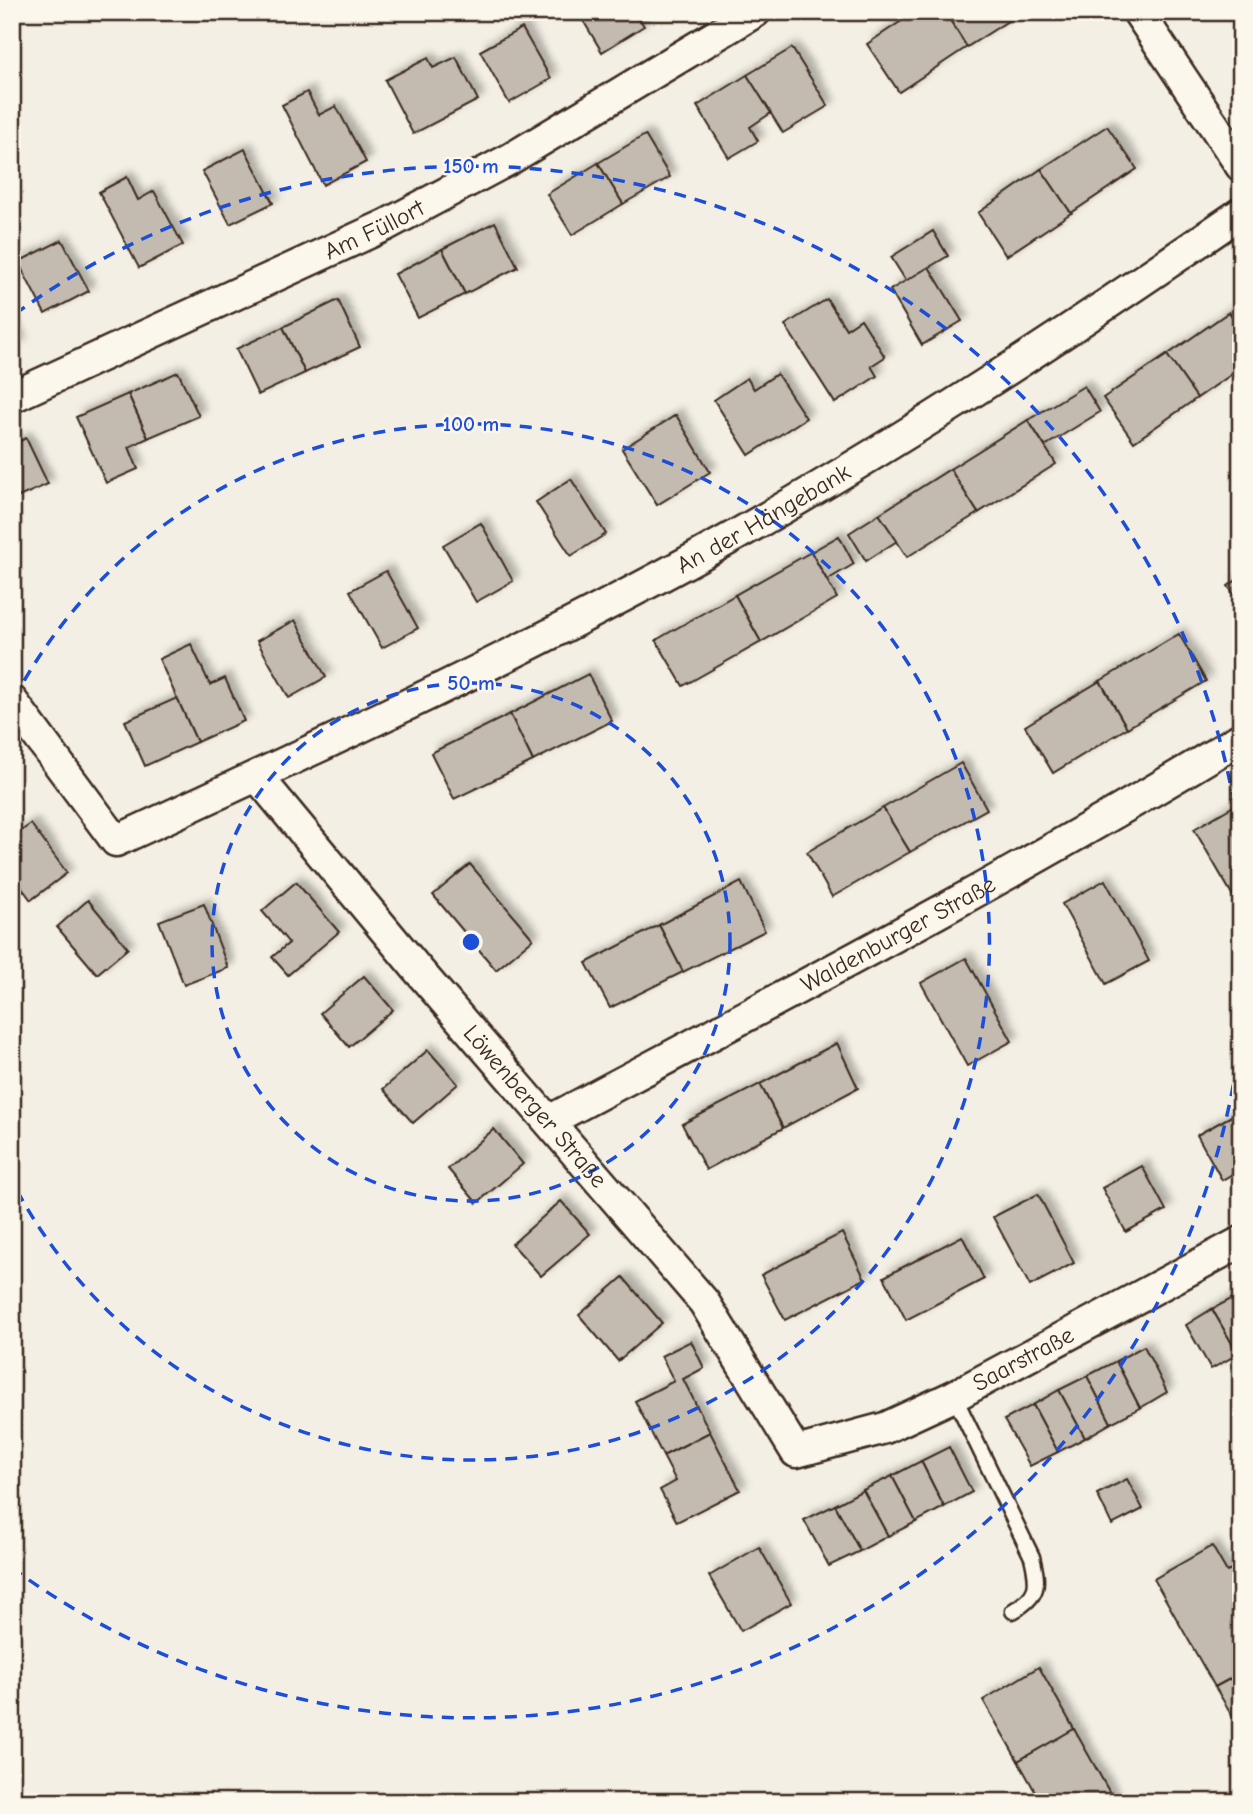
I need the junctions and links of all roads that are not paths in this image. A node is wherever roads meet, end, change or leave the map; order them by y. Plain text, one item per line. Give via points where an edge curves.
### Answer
1 (755, 12) edge
2 (1138, 12) edge
3 (1241, 166) edge
4 (1241, 213) edge
5 (12, 397) edge
6 (12, 701) edge
7 (1241, 738) edge
8 (257, 776) junction
9 (549, 1121) junction
10 (1241, 1242) edge
11 (954, 1396) junction
12 (796, 1452) joint
13 (1013, 1611) dead end

1 - 5 street, Am Füllort via 510,159 386,225
2 - 3 street
4 - 8 street, An der Hängebank via 953,405 738,533 516,652
6 - 8 street, An der Hängebank via 116,841
7 - 9 street, Waldenburger Straße via 883,943
8 - 9 street, Löwenberger Straße
9 - 12 street, Löwenberger Straße via 704,1302
10 - 11 street, Saarstraße
11 - 12 street, Saarstraße via 885,1428
11 - 13 lane via 1032,1557 1038,1580 1030,1601

